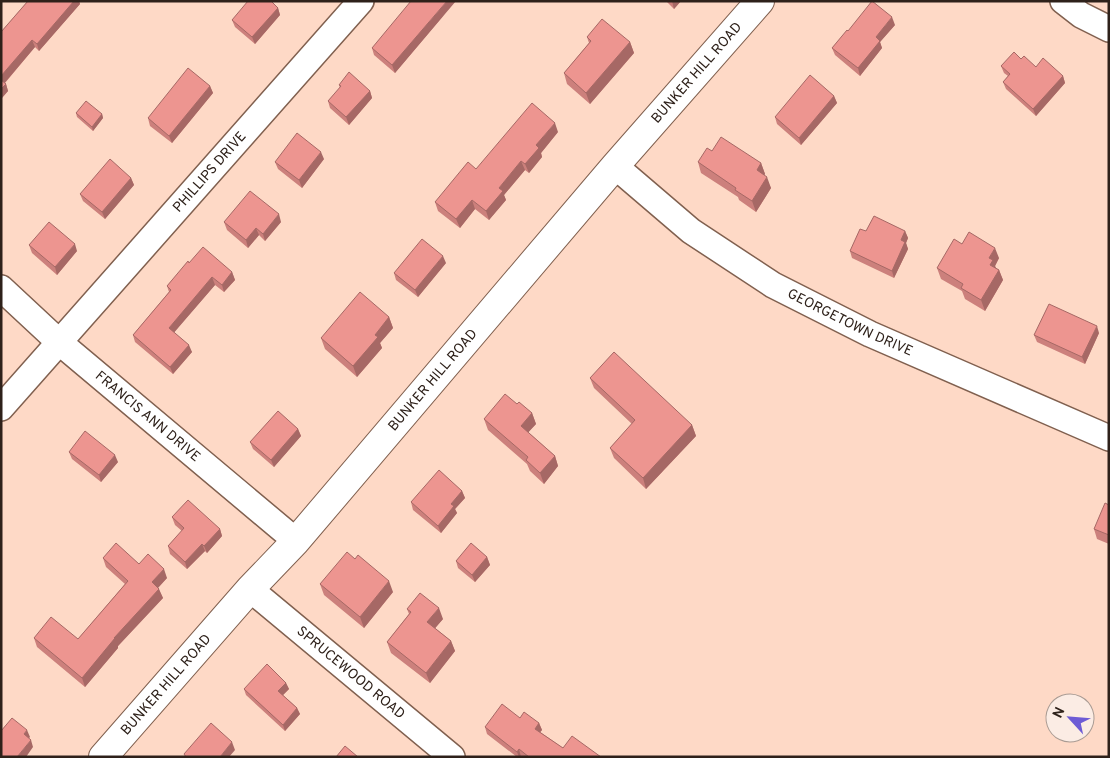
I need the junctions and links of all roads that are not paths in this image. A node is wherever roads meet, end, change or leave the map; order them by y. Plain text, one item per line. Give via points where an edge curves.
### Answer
1 (361, 1) edge
2 (760, 1) edge
3 (1063, 1) edge
4 (1109, 29) edge
5 (615, 166) junction
6 (1, 288) edge
7 (59, 342) junction
8 (1, 408) edge
9 (1109, 438) edge
10 (296, 541) junction
11 (250, 589) junction
12 (103, 757) edge
13 (452, 757) edge

1 - 7 street, PHILLIPS DRIVE
2 - 5 main road, BUNKER HILL ROAD
3 - 4 street via 1081,15
5 - 9 street, GEORGETOWN DRIVE via 691,231 774,285 870,334
5 - 10 main road, BUNKER HILL ROAD
6 - 7 street, FRANCIS ANN DRIVE
7 - 8 street, PHILLIPS DRIVE
7 - 10 street, FRANCIS ANN DRIVE
10 - 11 main road, BUNKER HILL ROAD
11 - 12 main road, BUNKER HILL ROAD
11 - 13 street, SPRUCEWOOD ROAD

